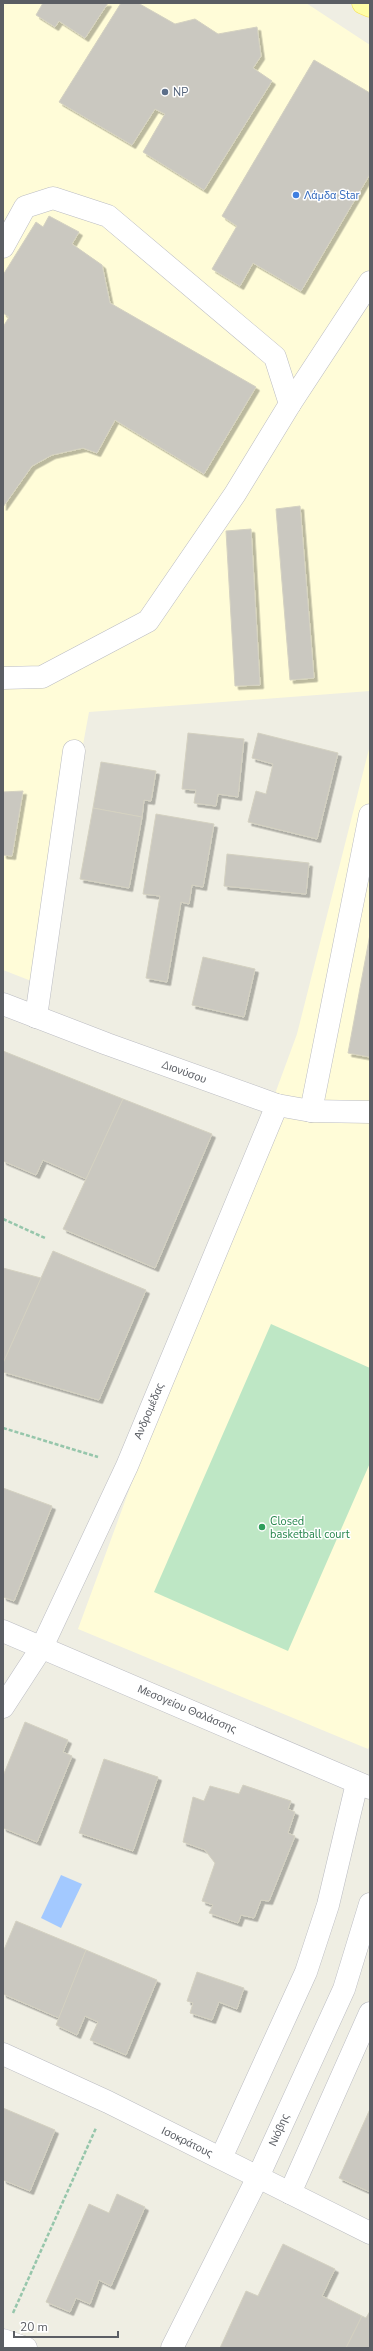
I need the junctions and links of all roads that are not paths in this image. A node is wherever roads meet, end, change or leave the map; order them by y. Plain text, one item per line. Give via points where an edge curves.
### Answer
1 (363, 3) edge
2 (370, 6) edge
3 (3, 247) edge
4 (370, 282) edge
5 (290, 404) junction
6 (3, 678) edge
7 (74, 751) dead end
8 (370, 815) edge
9 (3, 1004) edge
10 (36, 1017) junction
11 (277, 1105) junction
12 (311, 1111) junction
13 (370, 1112) edge
14 (3, 1631) edge
15 (42, 1647) junction
16 (3, 1707) edge
17 (364, 1785) edge
18 (369, 1908) edge
19 (370, 2013) edge
20 (3, 2054) edge
21 (221, 2158) junction
22 (258, 2177) junction
23 (290, 2193) junction
24 (370, 2233) edge
25 (6, 2331) edge
26 (26, 2348) edge
27 (172, 2348) edge

1 - 2 main road
3 - 5 street via 25,207 53,198 108,216 275,357
4 - 5 street
5 - 6 street via 235,494 148,621 42,677
7 - 10 street
8 - 12 street
9 - 10 street, Διονύσου
10 - 11 street, Διονύσου
11 - 12 street, Διονύσου
11 - 15 street, Ανδρομέδας via 126,1466
12 - 13 street, Διονύσου
14 - 15 street, Μεσογείου Θαλάσσης
15 - 16 street, Ανδρομέδας
15 - 17 street, Μεσογείου Θαλάσσης
17 - 21 street via 306,1972
18 - 22 street, Νιόβης via 344,1988
19 - 23 street
20 - 21 street, Ισοκράτους
21 - 22 street, Ισοκράτους
22 - 23 street, Ισοκράτους
22 - 27 street, Νιόβης
23 - 24 street, Ισοκράτους
25 - 26 street

